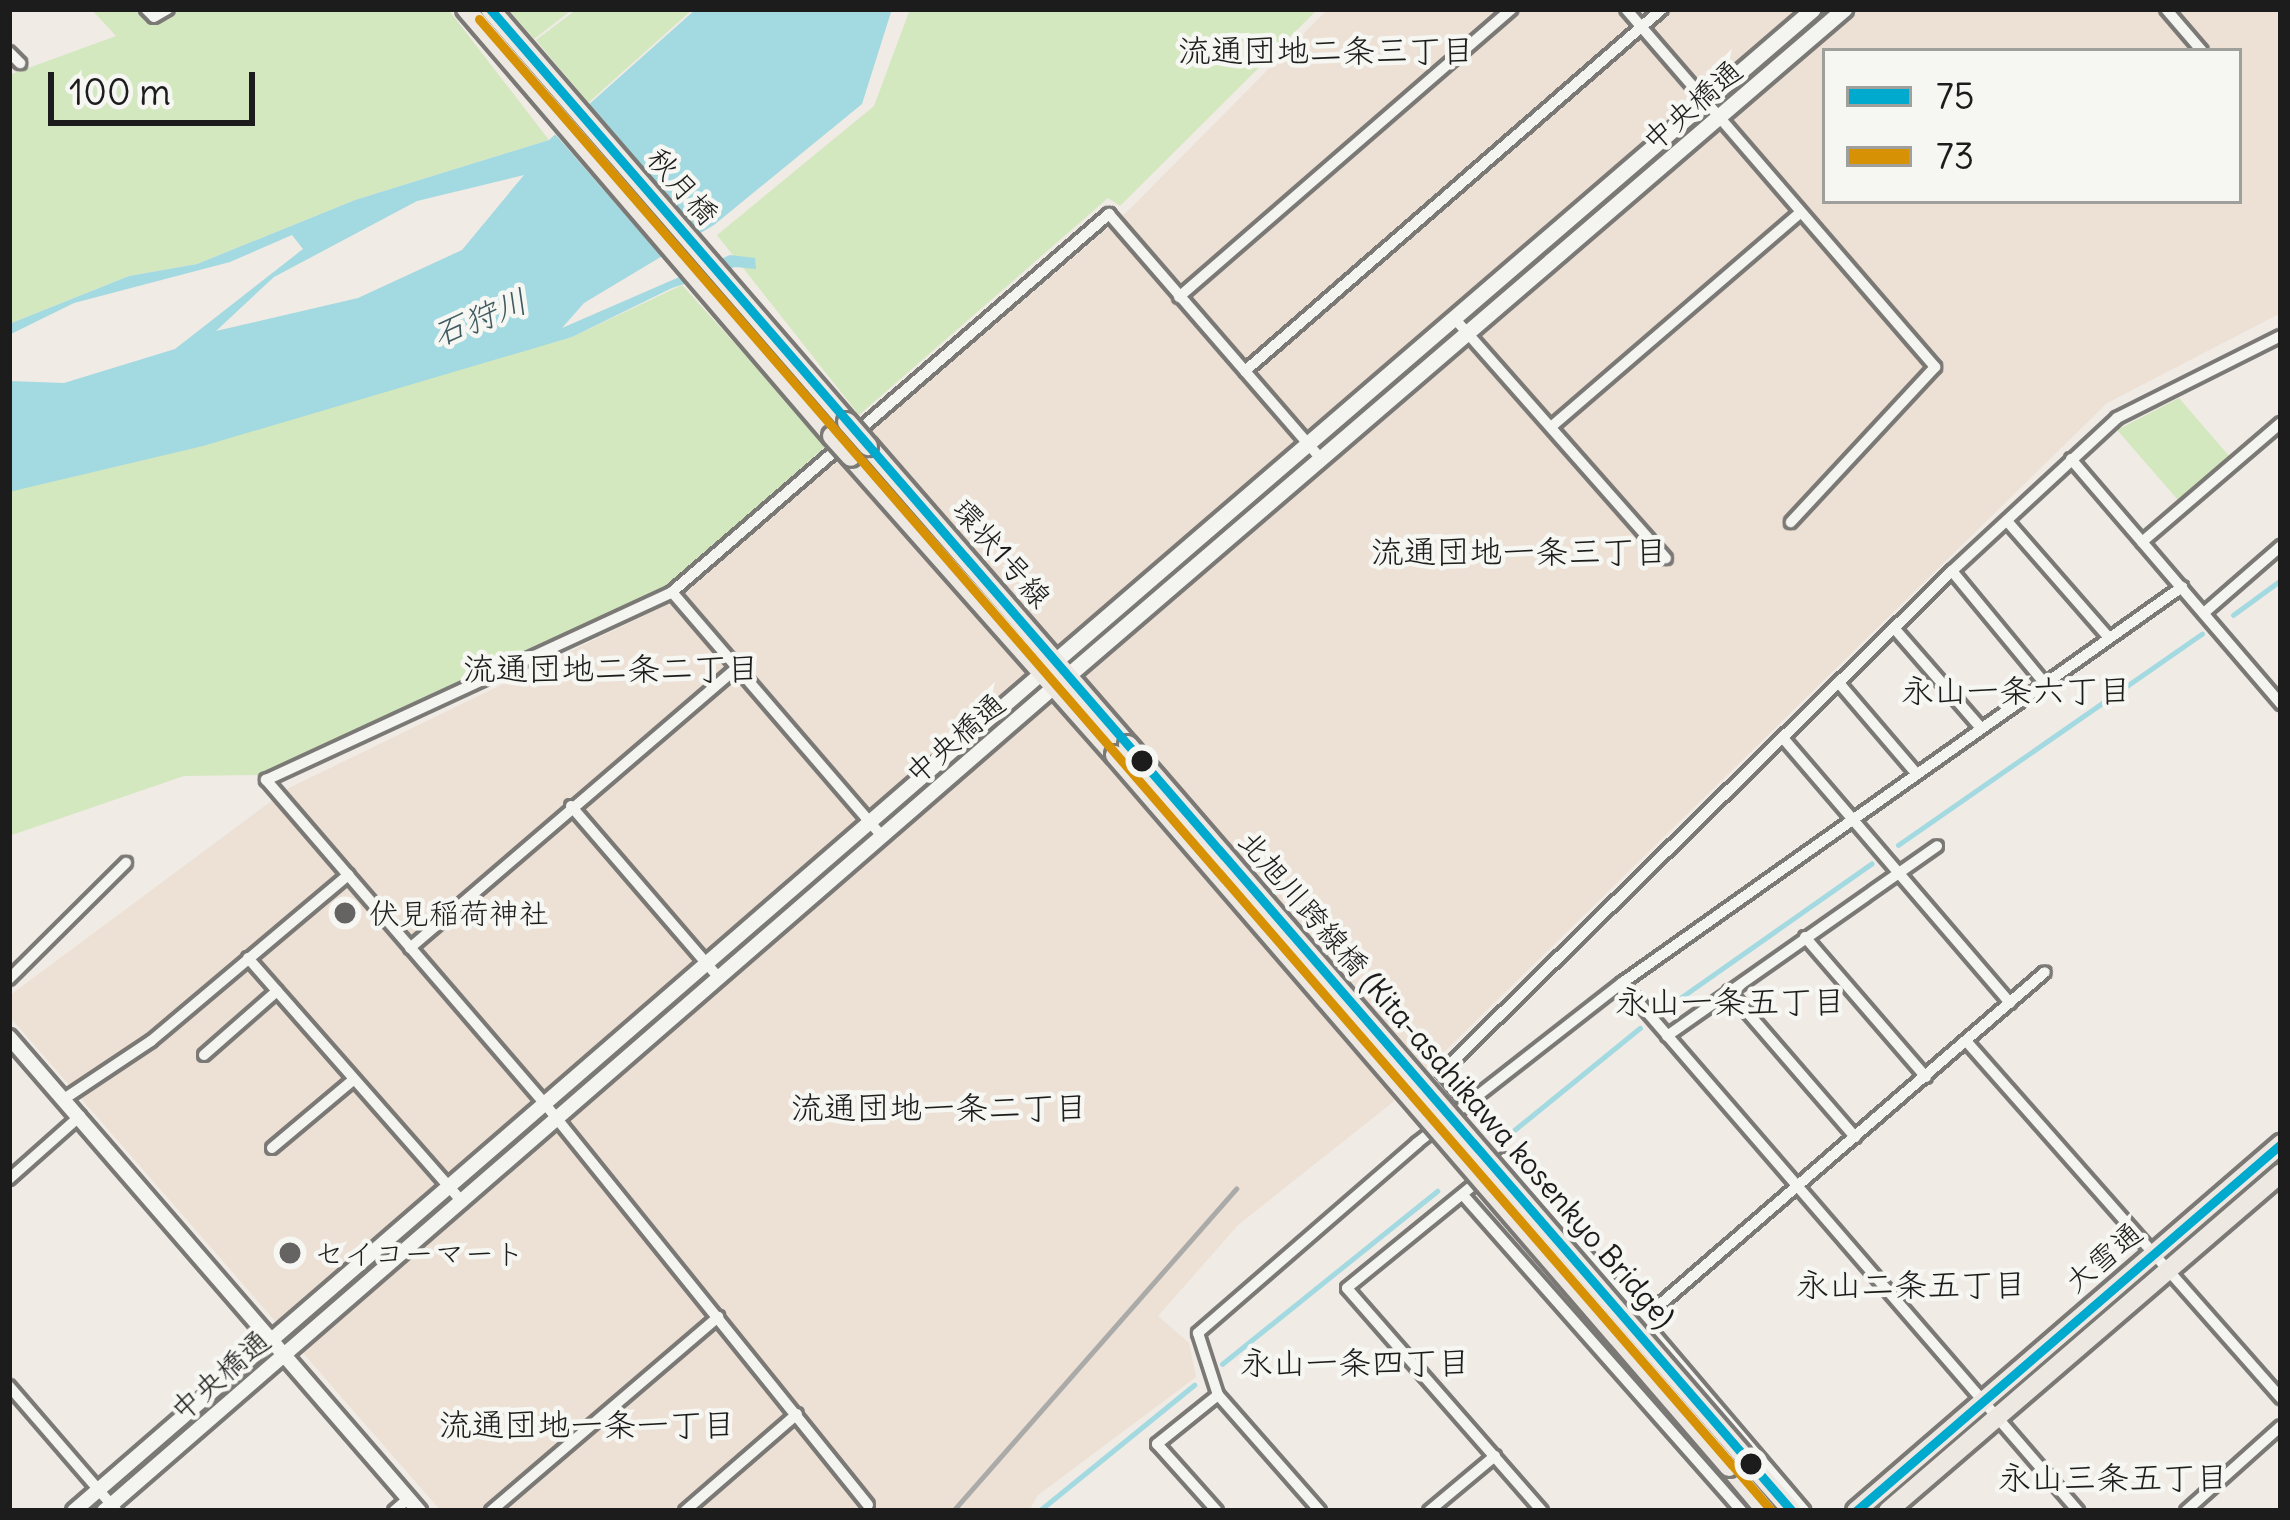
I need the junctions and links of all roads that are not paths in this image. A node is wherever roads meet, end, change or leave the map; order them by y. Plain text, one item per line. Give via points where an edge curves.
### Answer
1 (146, 9) edge
2 (168, 9) edge
3 (466, 9) edge
4 (490, 9) edge
5 (1511, 9) edge
6 (1626, 9) edge
7 (1662, 9) edge
8 (1813, 9) edge
9 (1844, 9) edge
10 (2166, 9) edge
11 (1641, 27) junction
12 (2199, 48) edge
13 (9, 52) edge
14 (20, 62) dead end
15 (1706, 102) junction
16 (1718, 118) junction
17 (1801, 213) junction
18 (1179, 297) junction
19 (1455, 319) junction
20 (1469, 333) junction
21 (2281, 336) edge
22 (1245, 371) junction
23 (823, 408) junction
24 (2281, 422) edge
25 (1551, 427) junction
26 (1310, 445) junction
27 (2071, 459) junction
28 (1322, 460) junction
29 (2007, 521) junction
30 (1791, 522) dead end
31 (2142, 542) junction
32 (2281, 546) edge
33 (1666, 558) dead end
34 (1952, 572) junction
35 (2182, 586) junction
36 (672, 592) junction
37 (2204, 612) junction
38 (1894, 628) junction
39 (2109, 638) junction
40 (737, 668) junction
41 (1055, 674) junction
42 (1839, 683) junction
43 (2044, 684) junction
44 (2281, 704) edge
45 (1981, 728) junction
46 (1783, 738) junction
47 (1121, 750) joint
48 (1916, 773) junction
49 (572, 806) junction
50 (1852, 819) junction
51 (870, 822) junction
52 (882, 836) junction
53 (1937, 846) dead end
54 (126, 863) dead end
55 (1898, 872) junction
56 (348, 875) junction
57 (1805, 937) junction
58 (410, 948) junction
59 (248, 958) junction
60 (707, 965) junction
61 (2045, 972) dead end
62 (719, 978) junction
63 (9, 979) edge
64 (1622, 983) junction
65 (277, 991) junction
66 (1729, 991) junction
67 (2010, 1004) junction
68 (9, 1036) edge
69 (1667, 1036) junction
70 (1967, 1042) junction
71 (204, 1055) dead end
72 (1926, 1077) junction
73 (353, 1080) junction
74 (64, 1099) junction
75 (1467, 1103) junction
76 (545, 1104) junction
77 (80, 1116) junction
78 (556, 1119) junction
79 (1856, 1136) junction
80 (2281, 1144) edge
81 (272, 1148) dead end
82 (2281, 1173) edge
83 (9, 1179) edge
84 (448, 1187) junction
85 (1801, 1190) junction
86 (1462, 1195) junction
87 (462, 1202) junction
88 (2155, 1252) junction
89 (2169, 1269) junction
90 (718, 1317) junction
91 (1642, 1320) junction
92 (272, 1340) junction
93 (285, 1355) junction
94 (9, 1387) edge
95 (1218, 1395) junction
96 (2281, 1397) edge
97 (1982, 1400) junction
98 (797, 1414) junction
99 (1996, 1416) junction
100 (2281, 1426) edge
101 (1495, 1456) junction
102 (1735, 1460) junction
103 (100, 1489) junction
104 (868, 1504) dead end
105 (413, 1505) edge
106 (111, 1509) edge
107 (74, 1511) edge
108 (394, 1511) edge
109 (491, 1511) edge
110 (685, 1511) edge
111 (1217, 1511) edge
112 (1321, 1511) edge
113 (1430, 1511) edge
114 (1542, 1511) edge
115 (1742, 1511) edge
116 (1766, 1511) edge
117 (1792, 1511) edge
118 (1805, 1511) edge
119 (1856, 1511) edge
120 (1888, 1511) edge
121 (2078, 1511) edge
122 (2186, 1511) edge

1 - 2 street via 154,17
3 - 23 main road, 秋月橋
4 - 23 main road, 秋月橋
5 - 18 street
6 - 11 street
7 - 11 street
8 - 15 main road, 中央橋通
9 - 16 main road, 中央橋通
10 - 12 street
11 - 15 street
11 - 22 street
13 - 14 street
15 - 16 street
15 - 19 main road, 中央橋通
16 - 17 street
16 - 20 main road, 中央橋通
17 - 25 street
17 - 30 street via 1935,368
18 - 22 street
18 - 36 street via 1109,214
19 - 20 street
19 - 26 main road, 中央橋通
20 - 25 street
20 - 28 main road, 中央橋通
21 - 27 street via 2117,418
22 - 26 street
23 - 41 main road, 環状1号線, bridge
24 - 31 street
25 - 33 street
26 - 28 street
26 - 41 main road, 中央橋通
27 - 29 street
27 - 31 street
28 - 41 main road, 中央橋通
29 - 34 street
29 - 39 street
31 - 35 street
32 - 37 street
34 - 38 street
34 - 43 street
35 - 37 street
35 - 39 street
36 - 40 street
36 - 56 street via 266,780
37 - 44 street
38 - 42 street
38 - 45 street
39 - 43 street
40 - 49 street
40 - 51 street
41 - 47 main road, 環状1号線
41 - 51 street, 中央橋通
41 - 52 street, 中央橋通
42 - 46 street
42 - 48 street
43 - 45 street
45 - 48 street
46 - 50 street
46 - 75 street via 1442,1072
47 - 102 main road, 北旭川跨線橋 (Kita-asahikawa kosenkyo Bridge), bridge
48 - 50 street
49 - 58 street
49 - 60 street
50 - 55 street
50 - 64 street
51 - 52 street
51 - 60 street, 中央橋通
52 - 62 street, 中央橋通
53 - 55 street
54 - 63 street
55 - 57 street
55 - 67 street
56 - 58 street
56 - 59 street
57 - 66 street
57 - 72 street
58 - 76 street
59 - 65 street
59 - 74 street via 151,1041
60 - 62 street
60 - 76 street, 中央橋通
61 - 67 street
62 - 78 street, 中央橋通
64 - 69 street
64 - 75 street
65 - 71 street
65 - 73 street
66 - 69 street
66 - 79 street
67 - 70 street
68 - 74 street
69 - 85 street
70 - 72 street
70 - 88 street
72 - 79 street
73 - 81 street
73 - 84 street
74 - 77 street
75 - 95 street via 1198,1333
76 - 78 street
76 - 84 street, 中央橋通
77 - 83 street
77 - 92 street
78 - 87 street, 中央橋通
78 - 90 street
79 - 85 street
80 - 88 main road, 大雪通
82 - 89 main road, 大雪通
84 - 87 street
84 - 92 street, 中央橋通
85 - 91 street
85 - 97 street
86 - 91 street via 1504,1159
86 - 101 street via 1347,1288
86 - 115 street
87 - 93 street, 中央橋通
88 - 89 street
88 - 97 main road, 大雪通
89 - 96 street
89 - 99 main road, 大雪通
90 - 98 street
90 - 109 street
91 - 118 street
92 - 93 street
92 - 103 street, 中央橋通
93 - 105 street
93 - 106 street, 中央橋通
94 - 103 street
95 - 111 street via 1157,1444
95 - 112 street
97 - 99 street
97 - 119 main road, 大雪通
98 - 104 street
98 - 110 street
99 - 120 main road, 大雪通
99 - 121 street
100 - 122 street
101 - 113 street
101 - 114 street
102 - 116 main road
102 - 117 main road
103 - 106 street
103 - 107 street, 中央橋通
105 - 108 street

